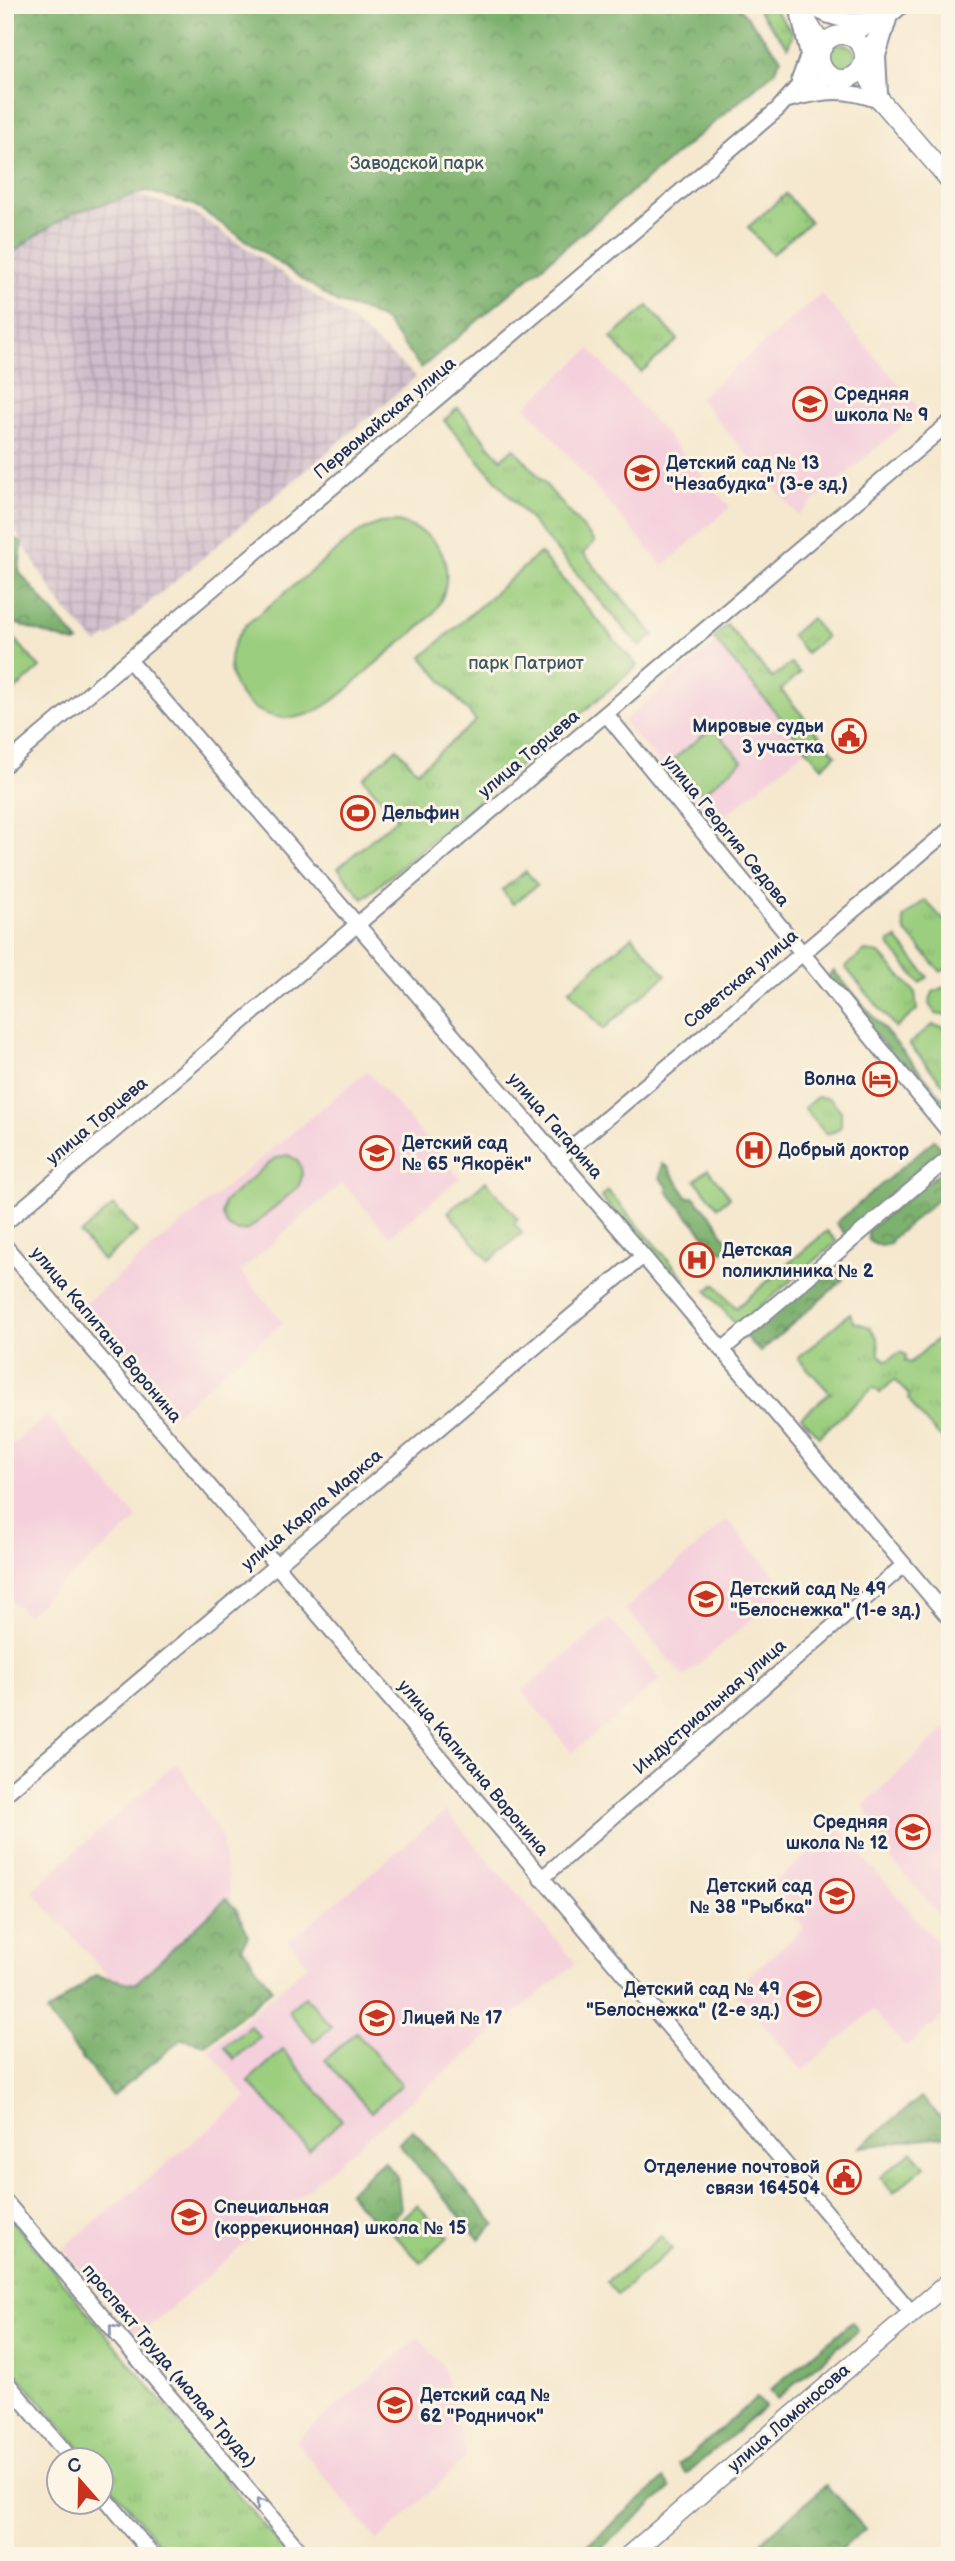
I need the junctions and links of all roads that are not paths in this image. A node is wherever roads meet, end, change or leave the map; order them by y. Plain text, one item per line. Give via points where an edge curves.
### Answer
1 (800, 5) edge
2 (903, 5) edge
3 (890, 16) junction
4 (832, 45) junction
5 (863, 59) junction
6 (838, 77) junction
7 (788, 100) junction
8 (882, 102) junction
9 (950, 181) edge
10 (950, 422) edge
11 (130, 660) junction
12 (606, 714) junction
13 (5, 765) edge
14 (950, 829) edge
15 (357, 925) junction
16 (801, 954) junction
17 (950, 1133) edge
18 (950, 1157) edge
19 (558, 1159) junction
20 (5, 1223) edge
21 (5, 1246) edge
22 (643, 1256) junction
23 (722, 1350) junction
24 (277, 1565) junction
25 (904, 1565) junction
26 (950, 1619) edge
27 (5, 1794) edge
28 (541, 1878) junction
29 (5, 2202) edge
30 (950, 2281) edge
31 (912, 2313) junction
32 (5, 2381) edge
33 (61, 2446) edge
34 (116, 2511) edge
35 (153, 2556) edge
36 (303, 2556) edge
37 (628, 2556) edge

1 - 3 street via 839,21
1 - 4 main road
1 - 7 street via 808,55
2 - 3 street
3 - 4 street
3 - 5 street
3 - 8 street via 878,56
4 - 5 main road via 859,43
4 - 6 main road via 823,67
4 - 7 street
5 - 6 main road via 852,77
5 - 8 main road
6 - 7 street
6 - 8 main road
7 - 8 street via 838,90
7 - 11 street, Первомайская улица
8 - 9 main road
10 - 12 street, улица Торцева
11 - 13 street, Первомайская улица
11 - 15 street, улица Гагарина
12 - 15 street, улица Торцева
12 - 16 street, улица Георгия Седова
14 - 16 street, Советская улица
15 - 19 street, улица Гагарина
15 - 20 street, улица Торцева
16 - 17 street, улица Георгия Седова
16 - 19 street, Советская улица
18 - 23 street
19 - 22 street, улица Гагарина
21 - 24 street, улица Капитана Воронина
22 - 23 street, улица Гагарина
22 - 24 street, улица Карла Маркса
23 - 25 street, улица Гагарина
24 - 27 street, улица Карла Маркса
24 - 28 street, улица Капитана Воронина
25 - 26 street, улица Гагарина
25 - 28 street, Индустриальная улица
28 - 31 street, улица Капитана Воронина
36 -> 29 street, проспект Труда (малая Труда)
30 - 31 main road, улица Ломоносова
31 - 37 main road, улица Ломоносова
32 - 33 street
34 - 35 street

